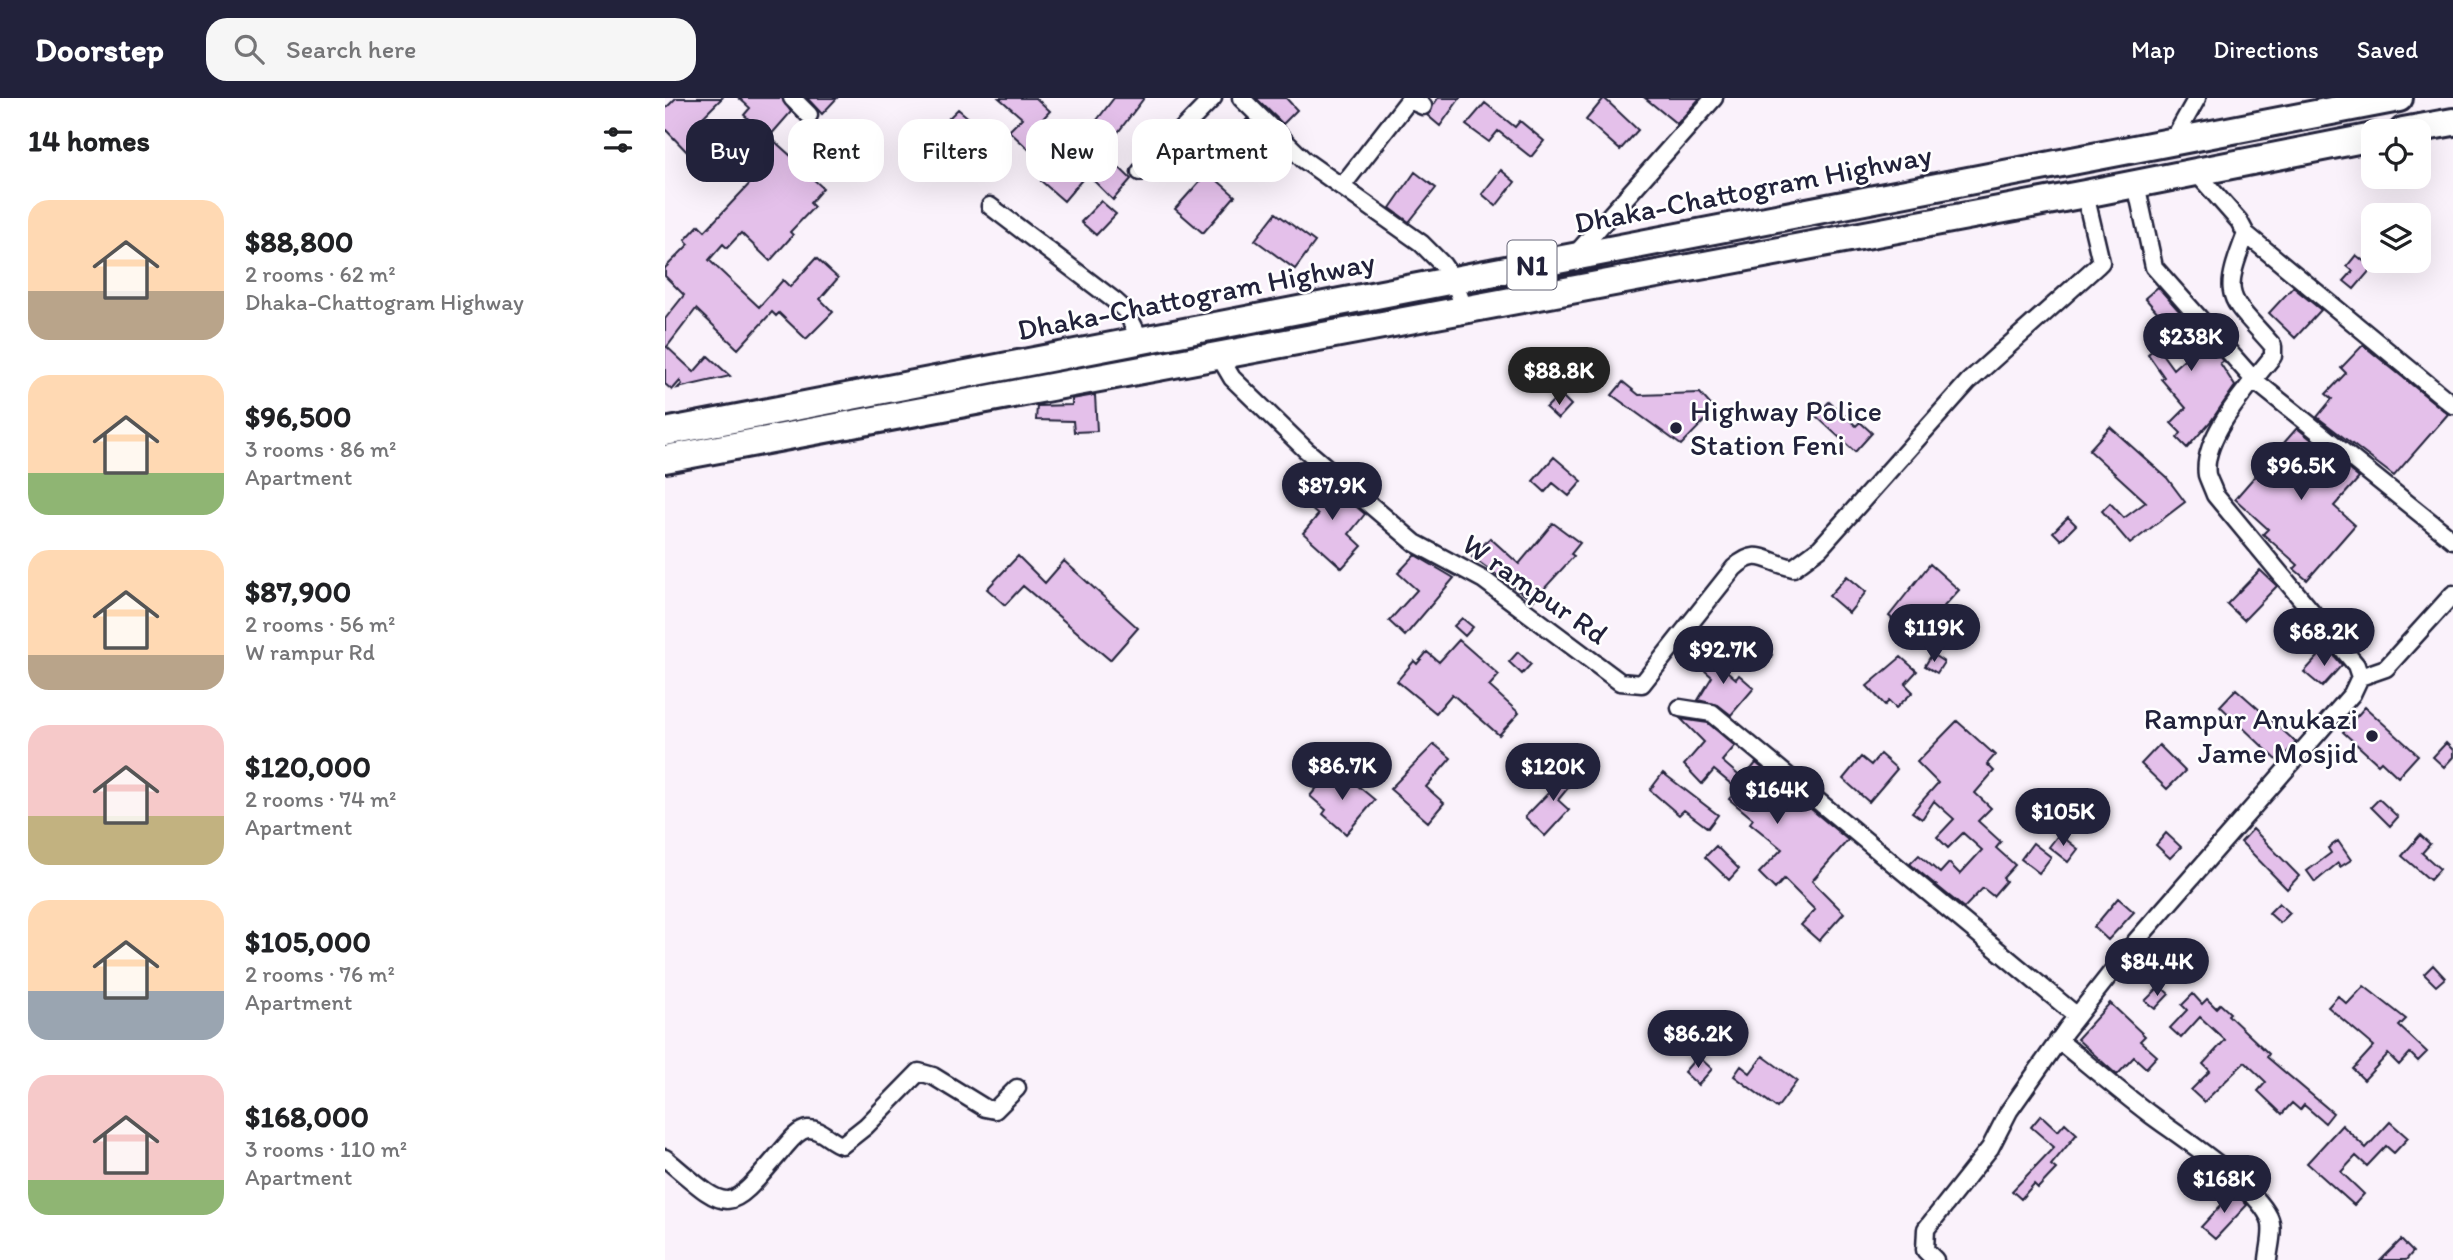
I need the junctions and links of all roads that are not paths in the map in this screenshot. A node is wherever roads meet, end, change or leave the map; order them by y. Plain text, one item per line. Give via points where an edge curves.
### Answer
1 (792, 98) edge
2 (1213, 98) edge
3 (1241, 98) edge
4 (1714, 98) edge
5 (2197, 98) edge
6 (2399, 98) edge
7 (2360, 102) edge
8 (1423, 106) dead end
9 (809, 114) dead end
10 (1192, 119) edge
11 (2453, 122) edge
12 (2431, 126) edge
13 (2361, 139) edge
14 (2171, 144) junction
15 (2193, 170) junction
16 (2136, 184) junction
17 (1342, 186) junction
18 (2085, 194) junction
19 (990, 206) dead end
20 (2246, 234) junction
21 (1573, 257) junction
22 (1454, 281) junction
23 (1464, 308) junction
24 (1140, 339) junction
25 (1219, 356) junction
26 (2254, 380) junction
27 (2453, 405) edge
28 (665, 432) edge
29 (665, 458) edge
30 (2453, 540) edge
31 (2453, 594) edge
32 (2360, 677) junction
33 (1680, 708) dead end
34 (2077, 1016) junction
35 (2058, 1040) junction
36 (1017, 1088) dead end
37 (665, 1158) edge
38 (1935, 1260) edge
39 (2268, 1260) edge

1 - 9 street
2 - 10 street
3 - 17 street via 1304,160
4 - 21 street
5 - 14 street
6 - 7 highway, Dhaka-Chattogram Highway / N1
7 - 14 highway, Dhaka-Chattogram Highway / N1
8 - 17 street via 1409,100
11 - 12 highway
13 - 15 highway, Dhaka-Chattogram Highway / N1
14 - 21 highway, Dhaka-Chattogram Highway / N1
15 - 16 highway, Dhaka-Chattogram Highway / N1
15 - 20 street via 2239,220
16 - 18 highway, Dhaka-Chattogram Highway / N1
16 - 26 street via 2154,267
17 - 22 street via 1420,243
18 - 23 highway, Dhaka-Chattogram Highway / N1
18 - 25 street, W rampur Rd via 2101,262 1968,382 1821,548 1793,568 1747,556 1642,684 1620,682 1495,588 1416,543 1306,450 1232,378
19 - 24 street via 1120,306
20 - 26 street via 2230,282 2231,298 2273,346 2273,356
20 - 27 street
21 - 22 highway, Dhaka-Chattogram Highway / N1
22 - 23 street
22 - 24 highway, Dhaka-Chattogram Highway / N1
23 - 25 highway, Dhaka-Chattogram Highway / N1
24 - 28 highway, Dhaka-Chattogram Highway / N1
25 - 29 highway, Dhaka-Chattogram Highway / N1
26 - 30 street
26 - 32 street via 2222,423 2208,454 2207,474 2215,495 2356,665
31 - 32 street via 2386,668
32 - 34 street via 2352,694 2136,941
33 - 34 street via 1711,713
34 - 35 street
35 - 38 street via 2009,1111 1990,1148 1926,1229 1925,1250
35 - 39 street via 2151,1116 2196,1145 2252,1197 2269,1216
36 - 37 street via 995,1110 919,1072 842,1145 819,1131 796,1134 752,1186 723,1202

